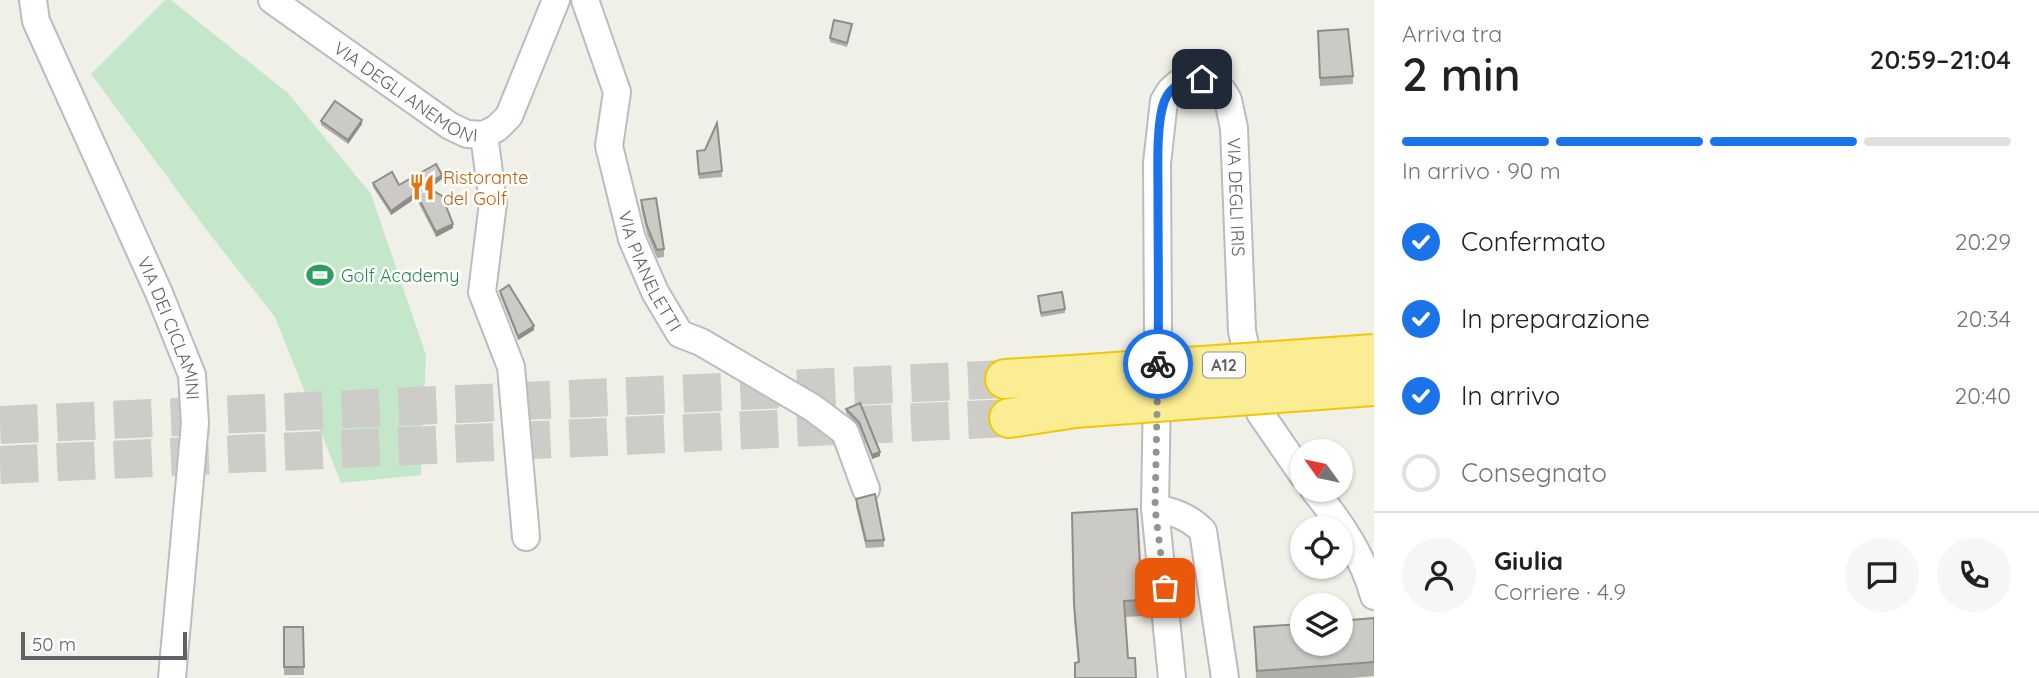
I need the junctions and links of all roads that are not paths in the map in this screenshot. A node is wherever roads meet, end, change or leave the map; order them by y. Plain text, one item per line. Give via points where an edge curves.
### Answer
1 (33, 0) edge
2 (272, 0) edge
3 (556, 0) edge
4 (585, 0) edge
5 (484, 135) junction
6 (1374, 354) edge
7 (1005, 379) tunnel mouth
8 (1374, 386) edge
9 (1074, 392) junction
10 (1009, 418) tunnel mouth
11 (1290, 457) edge
12 (866, 489) dead end
13 (1324, 502) edge
14 (1155, 508) junction
15 (526, 537) dead end
16 (1374, 596) edge
17 (172, 678) edge
18 (1172, 678) edge
19 (1225, 678) edge

1 - 17 street, VIA DEI CICLAMINI via 36,22 192,374 195,423
2 - 5 street, VIA DEGLI ANEMONI via 450,126
3 - 5 street, VIA DEGLI ANEMONI via 509,116
4 - 12 street, VIA PIANELETTI via 617,92 609,146 632,239 655,292 680,334 796,398 845,432
5 - 15 street via 493,203 482,292 511,367
6 - 9 highway, A12, bridge
7 - 9 highway, A12
8 - 9 highway, A12, bridge
9 - 10 highway, A12
11 - 14 street, VIA DEGLI IRIS via 1260,413 1242,331 1234,128 1228,100 1213,83 1190,79 1179,83 1164,101 1157,163
13 - 16 street via 1341,524
14 - 18 street, VIA DEGLI IRIS
14 - 19 street via 1179,513 1203,531

